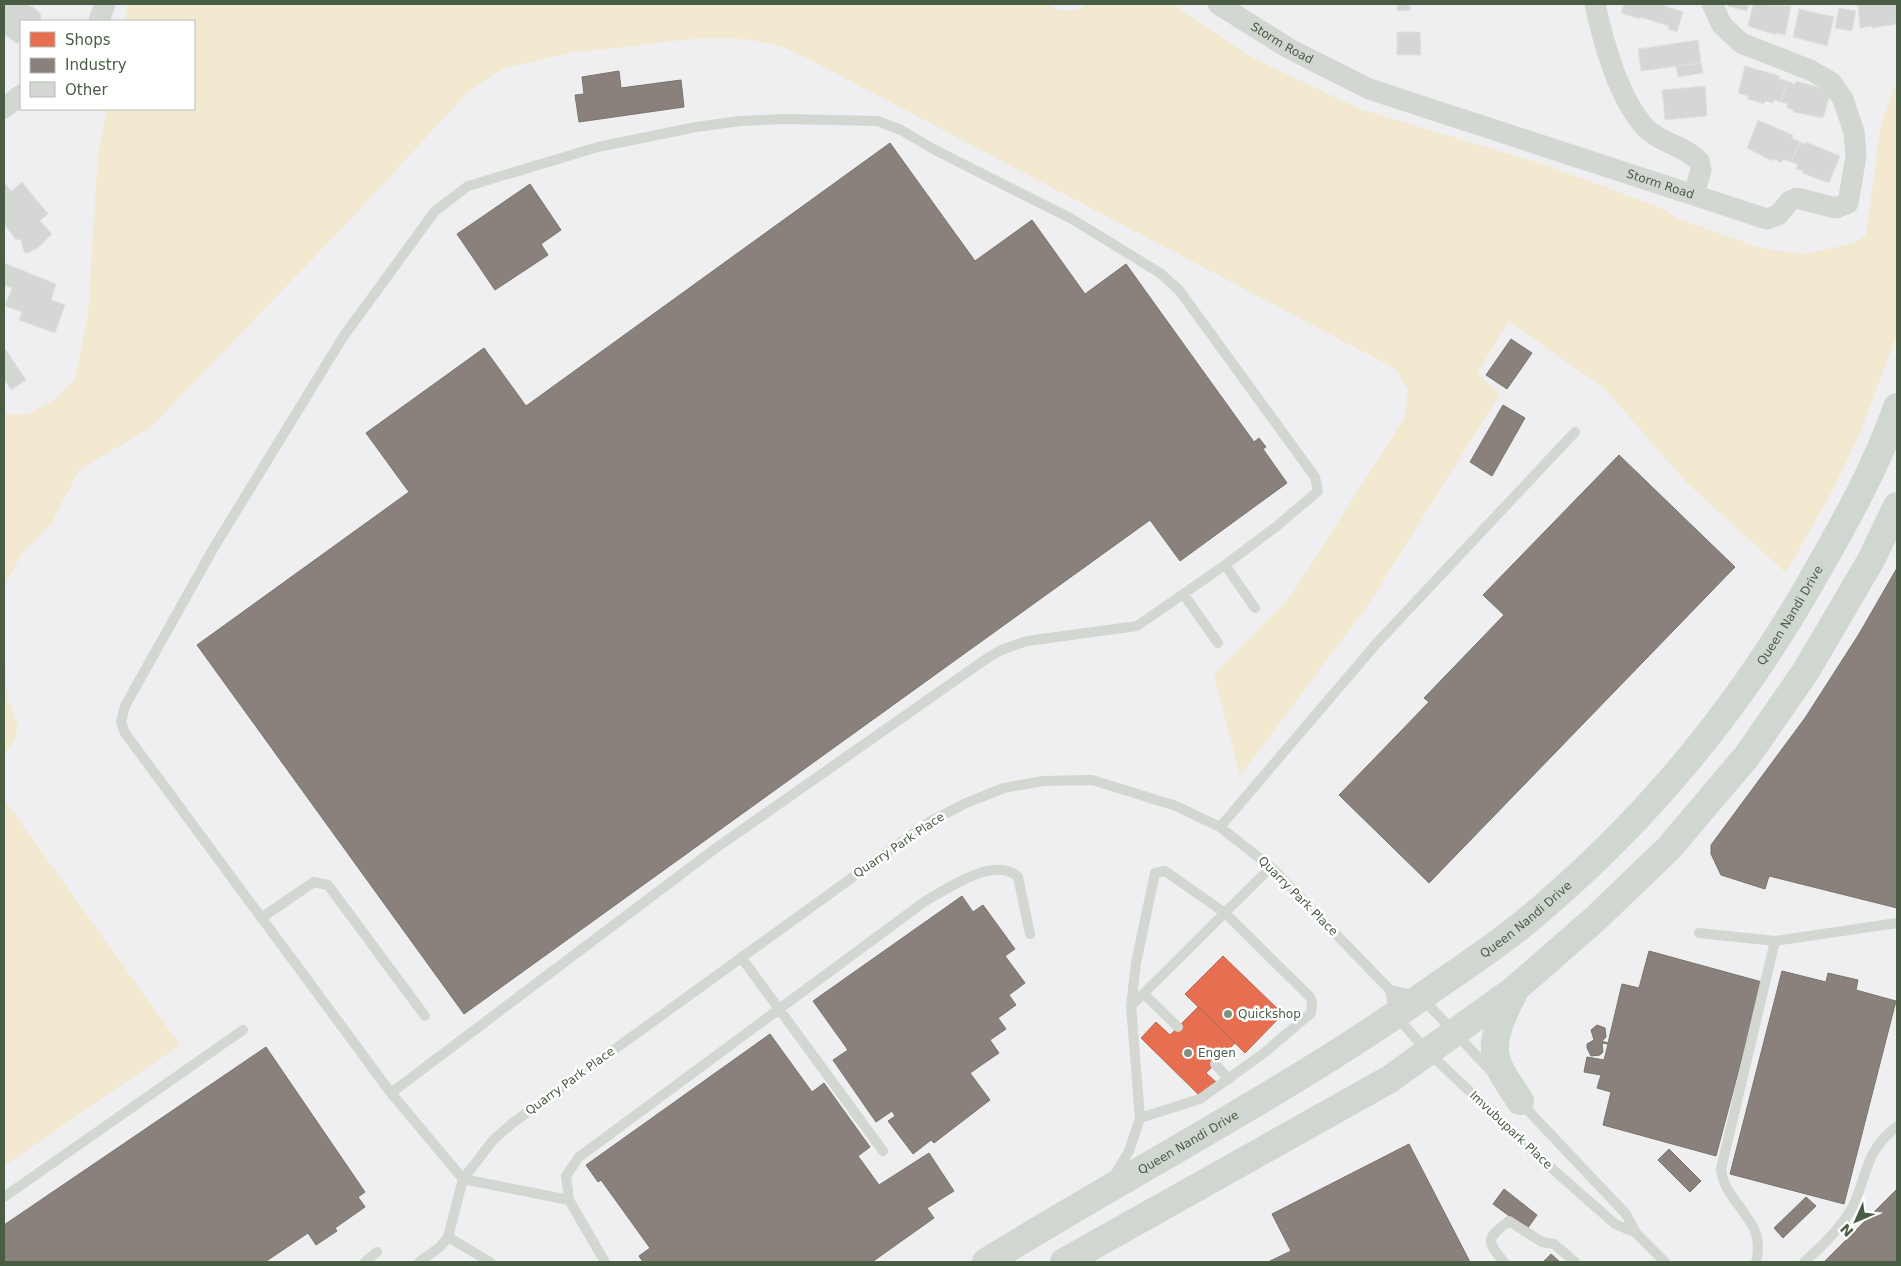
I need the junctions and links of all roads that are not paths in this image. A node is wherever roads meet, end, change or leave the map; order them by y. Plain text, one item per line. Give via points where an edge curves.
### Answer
1 (105, 4) edge
2 (1218, 4) edge
3 (1595, 4) edge
4 (1712, 4) edge
5 (99, 20) edge
6 (20, 96) edge
7 (4, 108) edge
8 (1694, 194) junction
9 (1897, 407) edge
10 (1575, 432) dead end
11 (1897, 506) edge
12 (1225, 565) junction
13 (1184, 595) junction
14 (1255, 608) dead end
15 (1218, 643) dead end
16 (1220, 827) junction
17 (1271, 867) junction
18 (1225, 913) junction
19 (261, 918) junction
20 (1897, 922) edge
21 (1699, 933) dead end
22 (1030, 934) dead end
23 (1775, 941) junction
24 (741, 956) junction
25 (1515, 989) junction
26 (1144, 994) junction
27 (1421, 997) junction
28 (1393, 1003) junction
29 (1131, 1006) junction
30 (780, 1010) junction
31 (425, 1016) dead end
32 (1178, 1027) dead end
33 (243, 1030) dead end
34 (1455, 1033) junction
35 (1428, 1052) junction
36 (1215, 1064) dead end
37 (1229, 1079) junction
38 (390, 1093) junction
39 (1520, 1102) junction
40 (1140, 1118) junction
41 (1897, 1126) edge
42 (883, 1150) dead end
43 (463, 1179) junction
44 (1106, 1190) junction
45 (4, 1197) edge
46 (569, 1200) junction
47 (1636, 1233) junction
48 (448, 1237) junction
49 (376, 1252) dead end
50 (365, 1262) edge
51 (420, 1262) edge
52 (490, 1262) edge
53 (605, 1262) edge
54 (986, 1262) edge
55 (1064, 1262) edge
56 (1504, 1262) edge
57 (1575, 1262) edge
58 (1665, 1262) edge
59 (1756, 1262) edge
60 (1804, 1262) edge

1 - 5 street
2 - 8 street, Storm Road via 1288,48 1369,89
3 - 8 street via 1611,62 1642,123 1655,136 1699,161 1701,170
4 - 8 street, Storm Road via 1722,25 1741,43 1810,70 1838,89 1854,132 1856,156 1850,200 1842,207 1797,198 1778,215 1767,219
6 - 7 street
9 - 27 main road, Queen Nandi Drive via 1857,501 1782,632 1727,712 1658,795 1593,863 1527,921
10 - 16 lane via 1376,644
11 - 25 main road via 1871,560 1806,671 1747,756 1669,848
12 - 13 lane
12 - 14 lane
12 - 19 lane via 1277,526 1318,488 1315,477 1179,290 1160,273 1072,219 901,130 878,121 740,121 598,147 468,186 430,218 343,337 213,549 122,714 125,732
13 - 15 lane
13 - 38 lane via 1137,626 1027,641 986,659 716,848
16 - 17 lane, Quarry Park Place
16 - 24 lane, Quarry Park Place via 1176,806 1092,780 1043,781 1004,788 929,822
17 - 18 lane
17 - 28 lane, Quarry Park Place
18 - 26 lane
18 - 29 lane via 1165,871 1155,873 1136,963
18 - 37 lane via 1310,997 1312,1003 1311,1013
19 - 31 lane via 314,882 328,885
19 - 38 lane
20 - 23 lane
21 - 23 lane
22 - 30 lane via 1018,877 1002,869 978,874 924,902
23 - 59 lane via 1721,1169 1725,1185 1755,1232 1759,1245
24 - 30 lane
24 - 43 lane, Quarry Park Place via 514,1122 494,1139
25 - 34 main road
25 - 39 main road via 1495,1041 1496,1060
26 - 29 lane
26 - 32 lane
27 - 28 main road, Queen Nandi Drive
27 - 34 lane, Imvubupark Place
28 - 35 lane, Imvubupark Place
28 - 44 main road, Queen Nandi Drive via 1365,1037
29 - 40 lane
30 - 42 lane
30 - 46 lane via 579,1157 566,1176
33 - 45 lane
34 - 35 main road
34 - 39 lane, Imvubupark Place
35 - 47 lane, Imvubupark Place via 1615,1224
35 - 55 main road via 1383,1083
36 - 37 lane
37 - 40 lane via 1192,1102
38 - 43 lane
39 - 47 lane, Imvubupark Place via 1626,1214
40 - 44 lane via 1129,1151
41 - 60 lane via 1877,1144 1848,1214 1824,1244
43 - 46 lane
43 - 48 lane
44 - 54 main road, Queen Nandi Drive
46 - 53 lane
47 - 58 lane, Imvubupark Place
48 - 51 lane
48 - 52 lane
49 - 50 lane
56 - 57 lane via 1493,1249 1490,1238 1509,1221 1542,1242 1554,1244

